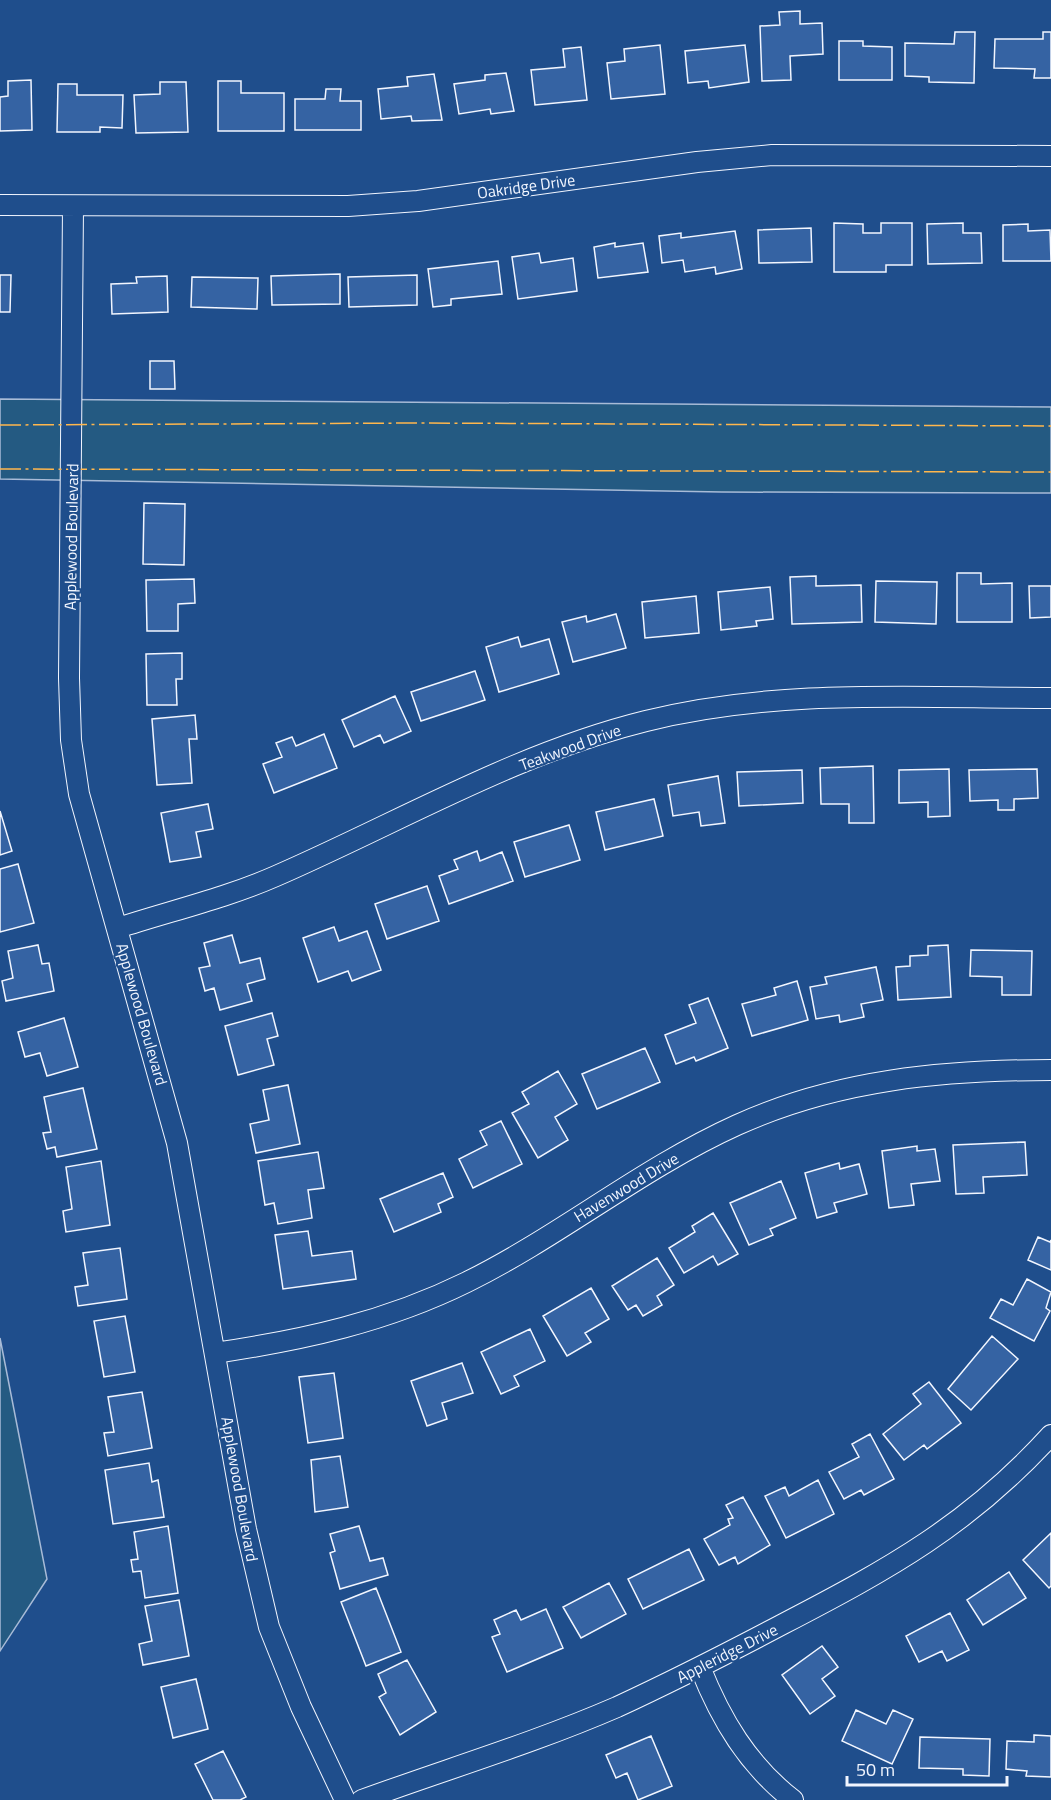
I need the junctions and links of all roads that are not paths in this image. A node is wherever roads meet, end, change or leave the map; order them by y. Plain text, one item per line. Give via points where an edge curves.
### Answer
1 (1051, 156) edge
2 (0, 205) edge
3 (73, 207) junction
4 (1051, 698) edge
5 (118, 928) junction
6 (1051, 1070) edge
7 (215, 1353) junction
8 (1051, 1435) edge
9 (700, 1667) junction
10 (345, 1800) edge
11 (362, 1800) edge
12 (794, 1800) edge

1 - 3 street, Oakridge Drive via 772,155 418,201 348,206
2 - 3 street, Oakridge Drive
3 - 5 street, Applewood Boulevard via 71,740 85,818
4 - 5 street, Teakwood Drive via 758,700 648,720 536,756 274,878
5 - 7 street, Applewood Boulevard via 177,1143
6 - 7 street, Havenwood Drive via 941,1073 879,1081 811,1098 738,1124 676,1155 502,1263 429,1300 330,1333
7 - 10 street, Applewood Boulevard via 246,1529 269,1627
8 - 9 street, Appleridge Drive via 987,1498 909,1556
9 - 11 street, Appleridge Drive via 564,1728
9 - 12 street via 732,1735 753,1762

